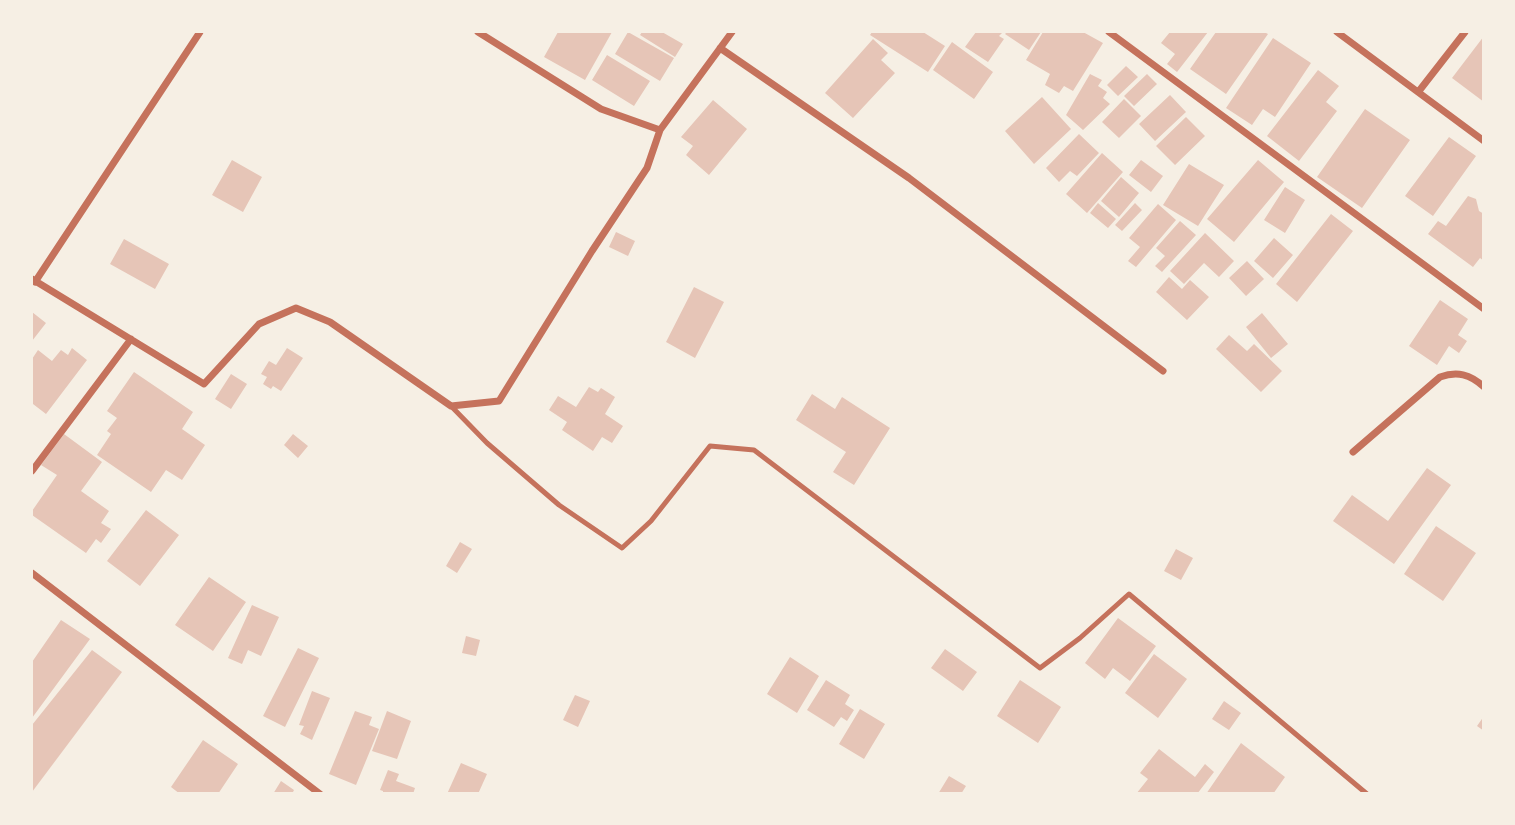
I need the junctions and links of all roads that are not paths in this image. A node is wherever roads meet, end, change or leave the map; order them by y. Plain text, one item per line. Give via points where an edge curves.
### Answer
1 (200, 32) edge
2 (478, 32) edge
3 (732, 32) edge
4 (1109, 32) edge
5 (1337, 32) edge
6 (1465, 32) edge
7 (720, 48) junction
8 (1419, 90) junction
9 (660, 130) junction
10 (1483, 141) edge
11 (33, 280) edge
12 (1483, 309) edge
13 (131, 340) junction
14 (1163, 371) dead end
15 (1483, 387) edge
16 (451, 406) junction
17 (1353, 452) dead end
18 (32, 471) edge
19 (32, 573) edge
20 (320, 793) edge
21 (1367, 793) edge

1 - 11 street
2 - 9 street via 601,109
3 - 7 street
4 - 12 street
5 - 8 street
6 - 8 street
7 - 9 street
7 - 14 street via 909,178
8 - 10 street
9 - 16 street via 647,168 499,401
11 - 13 street
13 - 16 street via 204,384 259,324 296,308 330,322
13 - 18 street
15 - 17 street via 1466,375 1440,377
16 - 21 lane via 559,505 622,548 651,521 710,446 754,450 1040,668 1129,594
19 - 20 street

